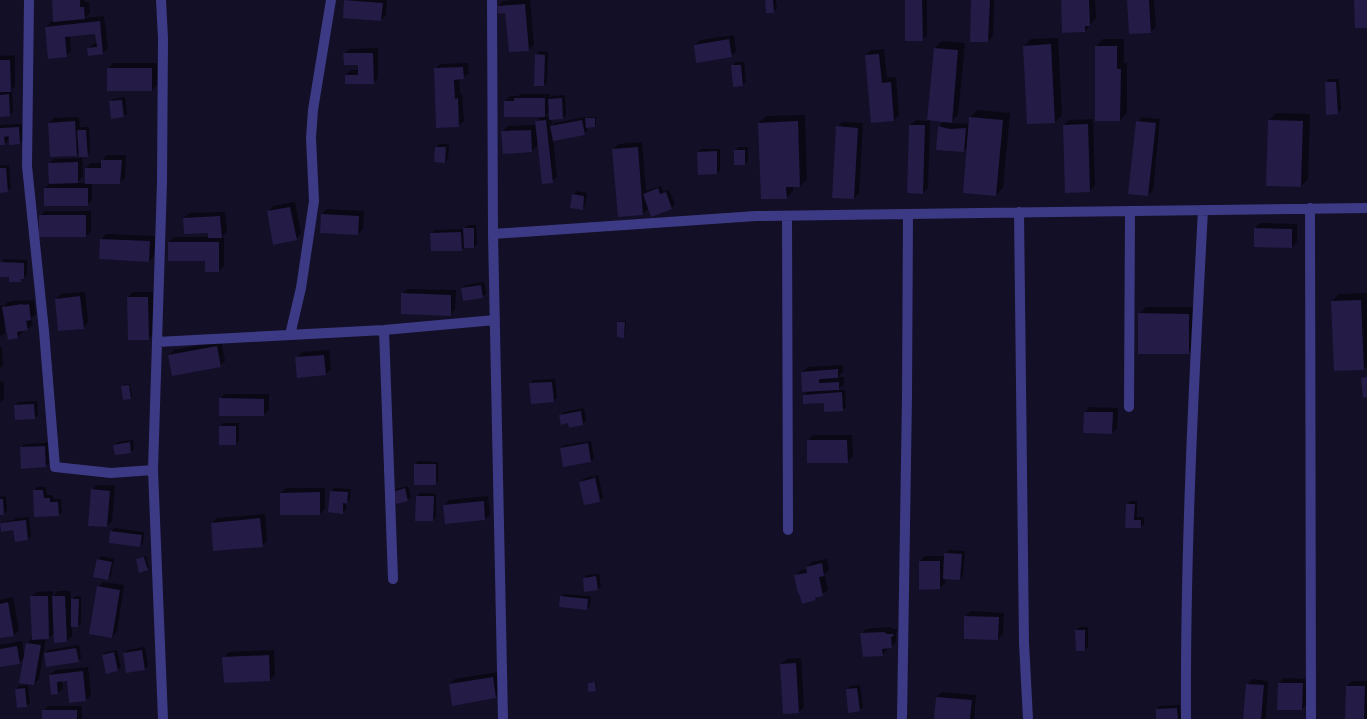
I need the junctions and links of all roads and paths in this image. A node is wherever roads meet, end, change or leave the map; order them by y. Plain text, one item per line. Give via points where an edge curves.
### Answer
1 (29, 0) edge
2 (161, 0) edge
3 (331, 0) edge
4 (492, 0) edge
5 (1310, 208) junction
6 (1367, 208) edge
7 (1203, 210) junction
8 (1130, 211) junction
9 (1019, 212) junction
10 (908, 214) junction
11 (787, 216) junction
12 (493, 234) junction
13 (495, 320) junction
14 (384, 330) junction
15 (290, 335) junction
16 (157, 342) junction
17 (1129, 407) dead end
18 (153, 470) junction
19 (788, 530) dead end
20 (393, 579) dead end
21 (163, 719) edge
22 (503, 719) edge
23 (902, 719) edge
24 (1028, 719) edge
25 (1186, 719) edge
26 (1310, 719) edge

1 - 18 street via 27,166 55,467 111,473
2 - 16 street via 162,174
3 - 15 street via 313,110 311,138 314,201 301,288
4 - 12 street
5 - 6 street
5 - 7 street
5 - 26 street
7 - 8 street
7 - 25 street via 1185,631
8 - 9 street
8 - 17 street
9 - 10 street
9 - 24 street via 1024,643
10 - 11 street
10 - 23 street
11 - 12 street
11 - 19 street
12 - 13 street
13 - 14 street
13 - 22 street
14 - 15 street
14 - 20 street
15 - 16 street
16 - 18 street
18 - 21 street

